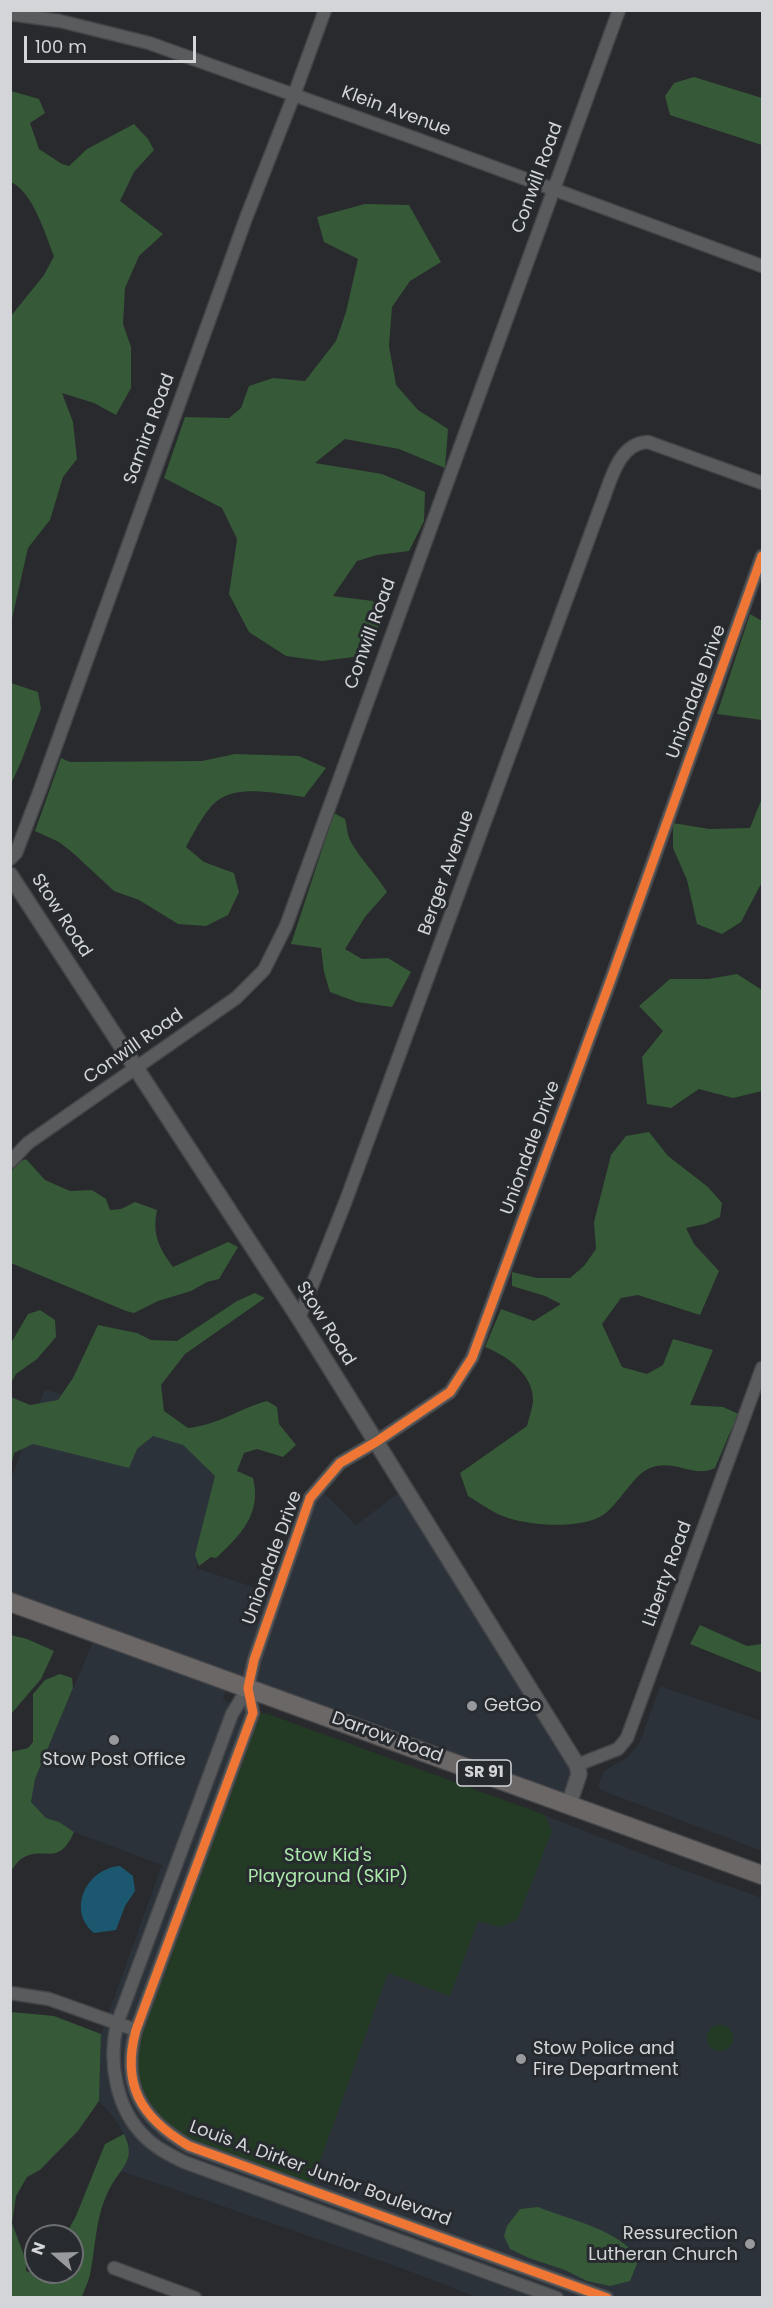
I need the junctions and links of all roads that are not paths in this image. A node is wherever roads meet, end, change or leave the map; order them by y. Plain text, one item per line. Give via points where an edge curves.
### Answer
1 (325, 10) edge
2 (619, 10) edge
3 (10, 14) edge
4 (62, 16) edge
5 (294, 95) junction
6 (553, 190) junction
7 (762, 266) edge
8 (762, 483) edge
9 (762, 556) edge
10 (10, 859) edge
11 (10, 875) edge
12 (136, 1067) junction
13 (10, 1162) edge
14 (299, 1318) junction
15 (762, 1368) edge
16 (376, 1442) junction
17 (10, 1602) edge
18 (248, 1688) junction
19 (577, 1765) junction
20 (569, 1804) junction
21 (762, 1875) edge
22 (10, 1993) edge
23 (117, 2024) junction
24 (136, 2030) junction
25 (114, 2268) dead end
26 (195, 2298) edge
27 (557, 2298) edge
28 (607, 2298) edge

1 - 5 street, Samira Road
2 - 6 street, Conwill Road
3 - 4 street, Klein Avenue
4 - 5 street, Klein Avenue
5 - 6 street, Klein Avenue
5 - 10 street, Samira Road via 40,790 16,853
6 - 7 street, Klein Avenue
6 - 12 street, Conwill Road via 286,926 264,970 251,985
8 - 14 street, Berger Avenue via 659,444 634,444 624,453 600,508
9 - 16 street, Uniondale Drive via 472,1358 450,1392
11 - 12 street, Stow Road
12 - 13 street, Conwill Road via 28,1143
12 - 14 street, Stow Road
14 - 16 street, Stow Road
15 - 19 street, Liberty Road via 627,1738 618,1749
16 - 18 street, Uniondale Drive via 340,1463 310,1498
16 - 19 street, Stow Road
17 - 18 main road, Darrow Road / SR 91
18 - 20 main road, Darrow Road / SR 91
18 - 23 street, Louis A. Dirker Junior Boulevard via 232,1714
18 - 24 street, Louis A. Dirker Junior Boulevard via 253,1713
19 - 20 street via 579,1774
20 - 21 main road, Darrow Road / SR 91
22 - 23 street via 49,1999
23 - 24 street
23 - 27 street, Louis A. Dirker Junior Boulevard via 112,2053 119,2091 134,2125 163,2151 236,2182
24 - 28 street, Louis A. Dirker Junior Boulevard via 130,2054 132,2079 139,2098 152,2119 189,2146
25 - 26 street

